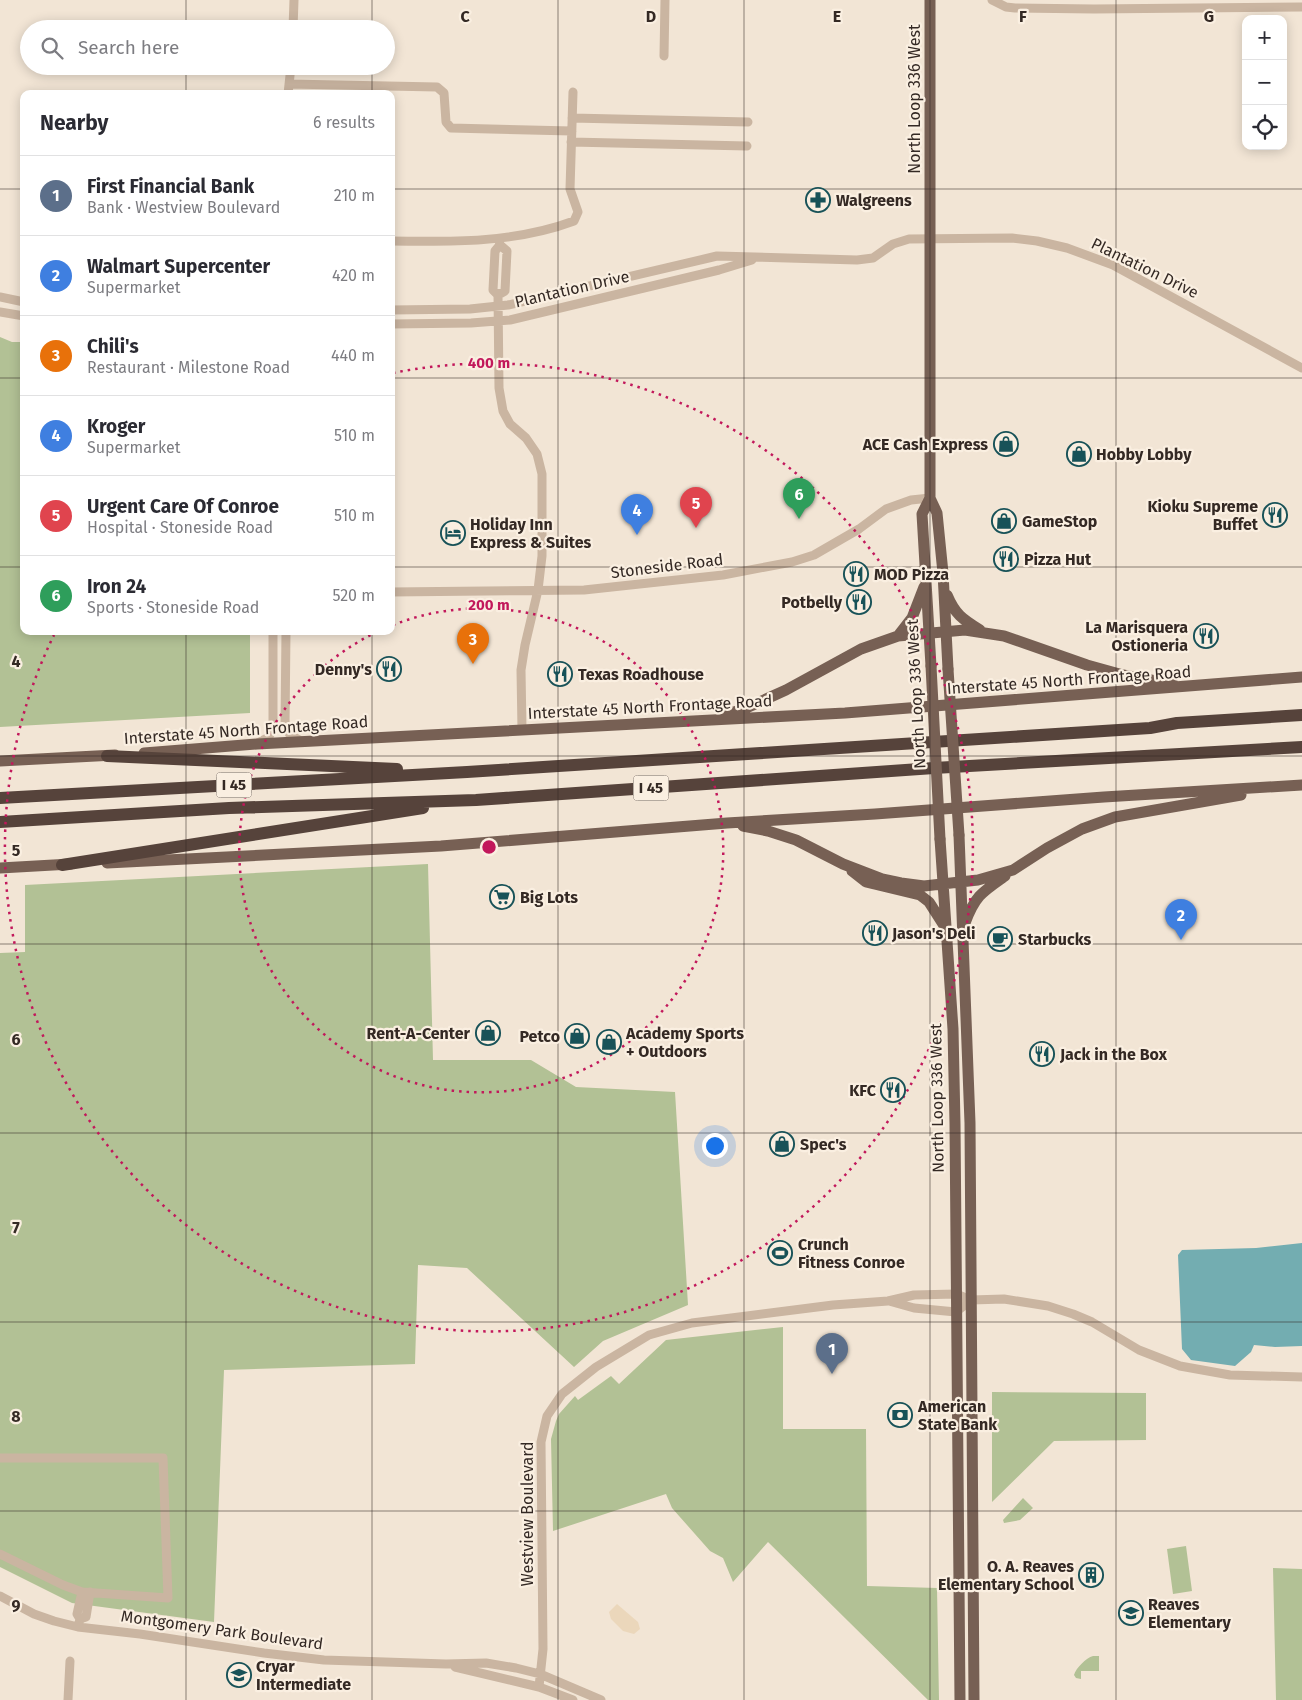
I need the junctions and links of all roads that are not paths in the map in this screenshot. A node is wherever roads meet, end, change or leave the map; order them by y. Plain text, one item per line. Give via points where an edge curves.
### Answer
1 (294, 0) edge
2 (664, 0) edge
3 (930, 0) edge
4 (992, 0) edge
5 (1213, 4) edge
6 (1094, 5) edge
7 (1302, 8) edge
8 (293, 20) edge
9 (664, 56) dead end
10 (290, 75) edge
11 (288, 89) edge
12 (329, 89) edge
13 (573, 92) dead end
14 (572, 118) junction
15 (748, 122) dead end
16 (572, 130) junction
17 (571, 142) junction
18 (747, 146) dead end
19 (930, 240) junction
20 (395, 241) edge
21 (500, 242) junction
22 (757, 258) junction
23 (494, 270) junction
24 (506, 270) junction
25 (498, 295) junction
26 (0, 297) edge
27 (20, 301) edge
28 (498, 306) junction
29 (395, 310) edge
30 (0, 312) edge
31 (20, 315) edge
32 (499, 321) junction
33 (395, 324) edge
34 (1302, 368) edge
35 (930, 498) junction
36 (925, 583) junction
37 (944, 586) junction
38 (538, 590) junction
39 (395, 592) edge
40 (946, 632) junction
41 (983, 632) junction
42 (929, 633) junction
43 (273, 635) edge
44 (286, 635) edge
45 (898, 636) junction
46 (1302, 677) edge
47 (1185, 687) junction
48 (1302, 715) edge
49 (701, 720) junction
50 (522, 730) junction
51 (304, 742) junction
52 (257, 744) junction
53 (1302, 746) edge
54 (107, 756) junction
55 (0, 761) edge
56 (467, 772) junction
57 (1302, 785) edge
58 (1286, 786) junction
59 (0, 798) edge
60 (476, 800) junction
61 (0, 822) edge
62 (726, 823) junction
63 (843, 864) junction
64 (62, 865) junction
65 (0, 868) edge
66 (1013, 870) junction
67 (962, 882) junction
68 (943, 884) junction
69 (947, 930) junction
70 (962, 930) junction
71 (956, 1294) junction
72 (972, 1300) junction
73 (888, 1301) junction
74 (956, 1312) junction
75 (1302, 1377) edge
76 (0, 1458) edge
77 (959, 1527) junction
78 (973, 1528) junction
79 (0, 1554) edge
80 (86, 1592) junction
81 (0, 1596) edge
82 (79, 1623) junction
83 (70, 1662) dead end
84 (446, 1664) junction
85 (540, 1674) junction
86 (539, 1687) junction
87 (68, 1700) edge
88 (573, 1700) edge
89 (601, 1700) edge
90 (960, 1700) edge
91 (974, 1700) edge

1 - 8 street
2 - 9 street
3 - 19 main road, North Loop 336 West
4 - 6 street via 1015,8
5 - 6 street
5 - 7 street
10 - 11 street
11 - 12 street
12 - 16 street via 437,87 444,93 446,122 455,129
13 - 14 street
14 - 15 street
14 - 16 street
16 - 17 street
17 - 18 street
17 - 21 street via 570,189 578,212 574,221
19 - 22 street, Plantation Drive via 909,239 893,244 873,258
19 - 34 street, Plantation Drive via 1012,238 1076,251 1113,265
19 - 35 main road, North Loop 336 West
20 - 21 street
21 - 23 street via 494,251
21 - 24 street via 507,252
22 - 28 street, Plantation Drive via 717,256
22 - 32 street, Plantation Drive via 548,312
23 - 24 street
23 - 25 street via 493,290
24 - 25 street via 506,291
25 - 28 street
26 - 27 street
28 - 29 street, Plantation Drive
28 - 32 street
30 - 31 street
32 - 33 street, Plantation Drive
32 - 38 street via 499,388 503,411 510,424 526,438 537,454 542,474 542,556
35 - 36 main road, North Loop 336 West via 922,514
35 - 37 main road, North Loop 336 West via 936,513
35 - 38 street, Stoneside Road via 911,500 886,509 859,529 804,559 713,576 584,590
36 - 42 main road, North Loop 336 West
36 - 45 main road via 912,618
37 - 40 main road, North Loop 336 West
37 - 41 main road via 954,610 964,621
38 - 39 street, Stoneside Road
38 - 50 street via 521,670
40 - 41 main road
40 - 42 main road
40 - 67 main road, North Loop 336 West, bridge
41 - 47 main road via 1004,636 1093,667
42 - 45 main road
42 - 68 main road, North Loop 336 West, bridge
43 - 52 street via 273,726 269,737
44 - 51 street via 285,725 290,735
45 - 49 main road via 861,649 744,709
46 - 47 main road, Interstate 45 North Frontage Road
47 - 49 main road, Interstate 45 North Frontage Road
48 - 56 highway, I 45 via 1150,728
49 - 50 main road, Interstate 45 North Frontage Road
50 - 51 main road, Interstate 45 North Frontage Road
51 - 52 main road, Interstate 45 North Frontage Road
52 - 54 main road, Interstate 45 North Frontage Road
53 - 60 highway, I 45
54 - 55 main road, Interstate 45 North Frontage Road
54 - 56 highway
56 - 59 highway, I 45
57 - 58 main road
58 - 62 main road
58 - 66 main road via 1115,817 1082,829
60 - 61 highway, I 45 via 228,808
60 - 64 highway
62 - 63 main road via 796,840
62 - 64 main road via 441,846
63 - 68 main road via 901,883
63 - 69 main road via 866,882 920,895
64 - 65 main road
66 - 67 main road
66 - 70 main road via 975,900
67 - 68 main road
67 - 70 main road, North Loop 336 West
68 - 69 main road, North Loop 336 West
69 - 71 main road, North Loop 336 West via 955,1118
70 - 72 main road, North Loop 336 West via 970,1123
71 - 72 street, Westview Boulevard
71 - 73 street, Westview Boulevard via 914,1295
71 - 74 main road, North Loop 336 West
72 - 74 street
72 - 75 street, Westview Boulevard via 1004,1299 1048,1306 1092,1322 1151,1356 1188,1368 1230,1375
72 - 78 main road, North Loop 336 West
73 - 74 street, Westview Boulevard via 914,1308
73 - 85 street, Westview Boulevard via 833,1304 692,1323 649,1334 596,1367 562,1394 548,1416 541,1442 543,1649
74 - 77 main road, North Loop 336 West
76 - 80 street via 163,1458 168,1598
77 - 78 main road
77 - 90 main road, North Loop 336 West
78 - 91 main road, North Loop 336 West
79 - 80 street
80 - 82 street via 86,1617
81 - 82 street, Montgomery Park Boulevard via 54,1621
82 - 84 street, Montgomery Park Boulevard via 324,1660
83 - 87 street
84 - 85 street, Montgomery Park Boulevard via 486,1663
84 - 86 street, Montgomery Park Boulevard
85 - 86 street, Westview Boulevard
85 - 89 street, Montgomery Park Boulevard
86 - 88 street, Montgomery Park Boulevard

